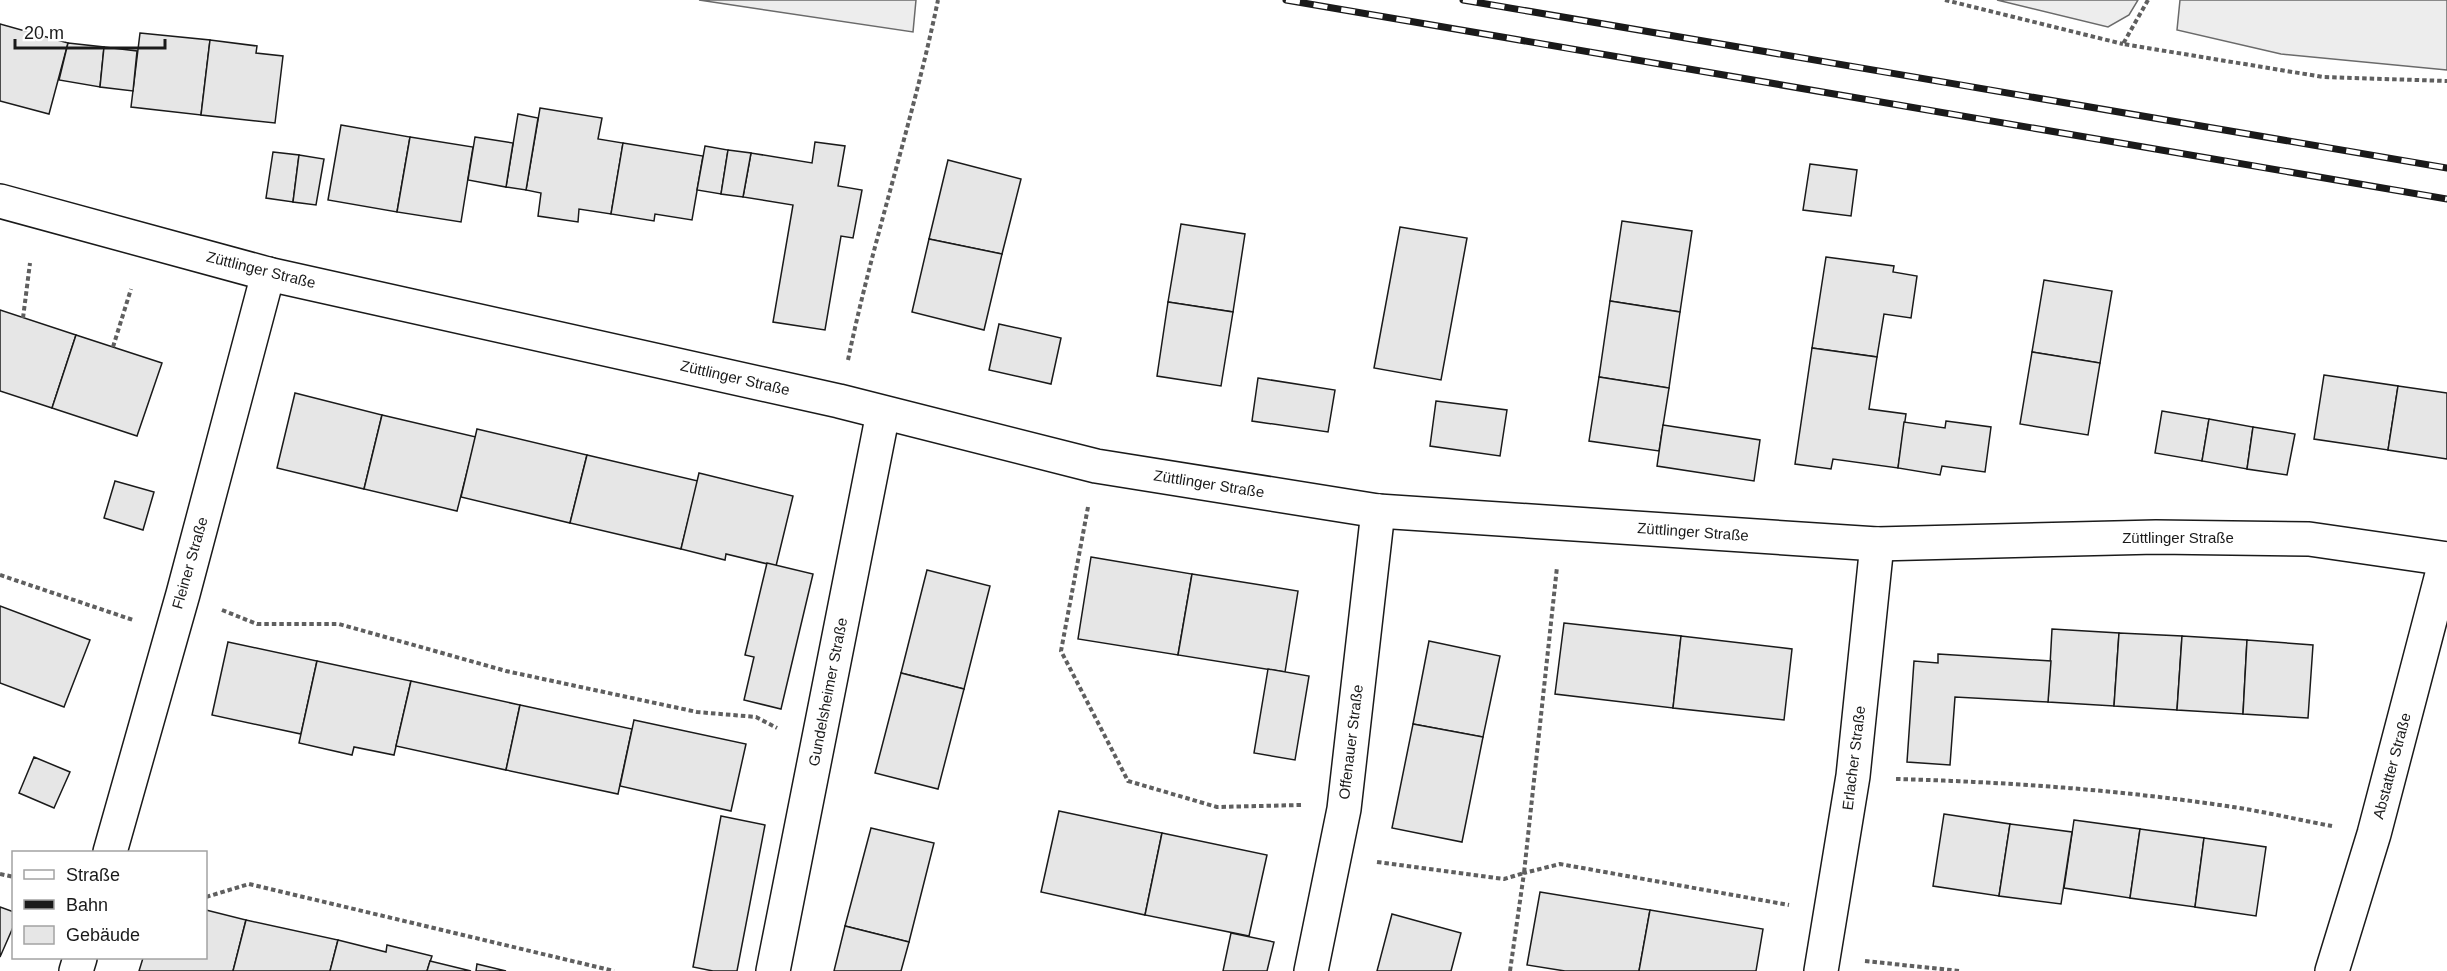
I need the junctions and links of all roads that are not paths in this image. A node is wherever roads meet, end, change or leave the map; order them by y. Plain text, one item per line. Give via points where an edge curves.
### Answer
1 (0, 201) edge
2 (268, 274) junction
3 (884, 413) junction
4 (1378, 511) junction
5 (1877, 544) junction
6 (2447, 560) edge
7 (110, 851) edge
8 (1823, 964) edge
9 (773, 971) edge
10 (1311, 971) edge
11 (2332, 971) edge

1 - 2 street, Züttlinger Straße
2 - 3 street, Züttlinger Straße
2 - 7 street, Fleiner Straße
3 - 4 street, Züttlinger Straße via 1096,466
3 - 9 street, Gundelsheimer Straße
4 - 5 street, Züttlinger Straße
4 - 10 street, Offenauer Straße via 1344,809
5 - 6 street, Züttlinger Straße via 2156,537 2309,539
5 - 8 street, Erlacher Straße via 1853,776
6 - 11 street, Abstatter Straße via 2374,834

